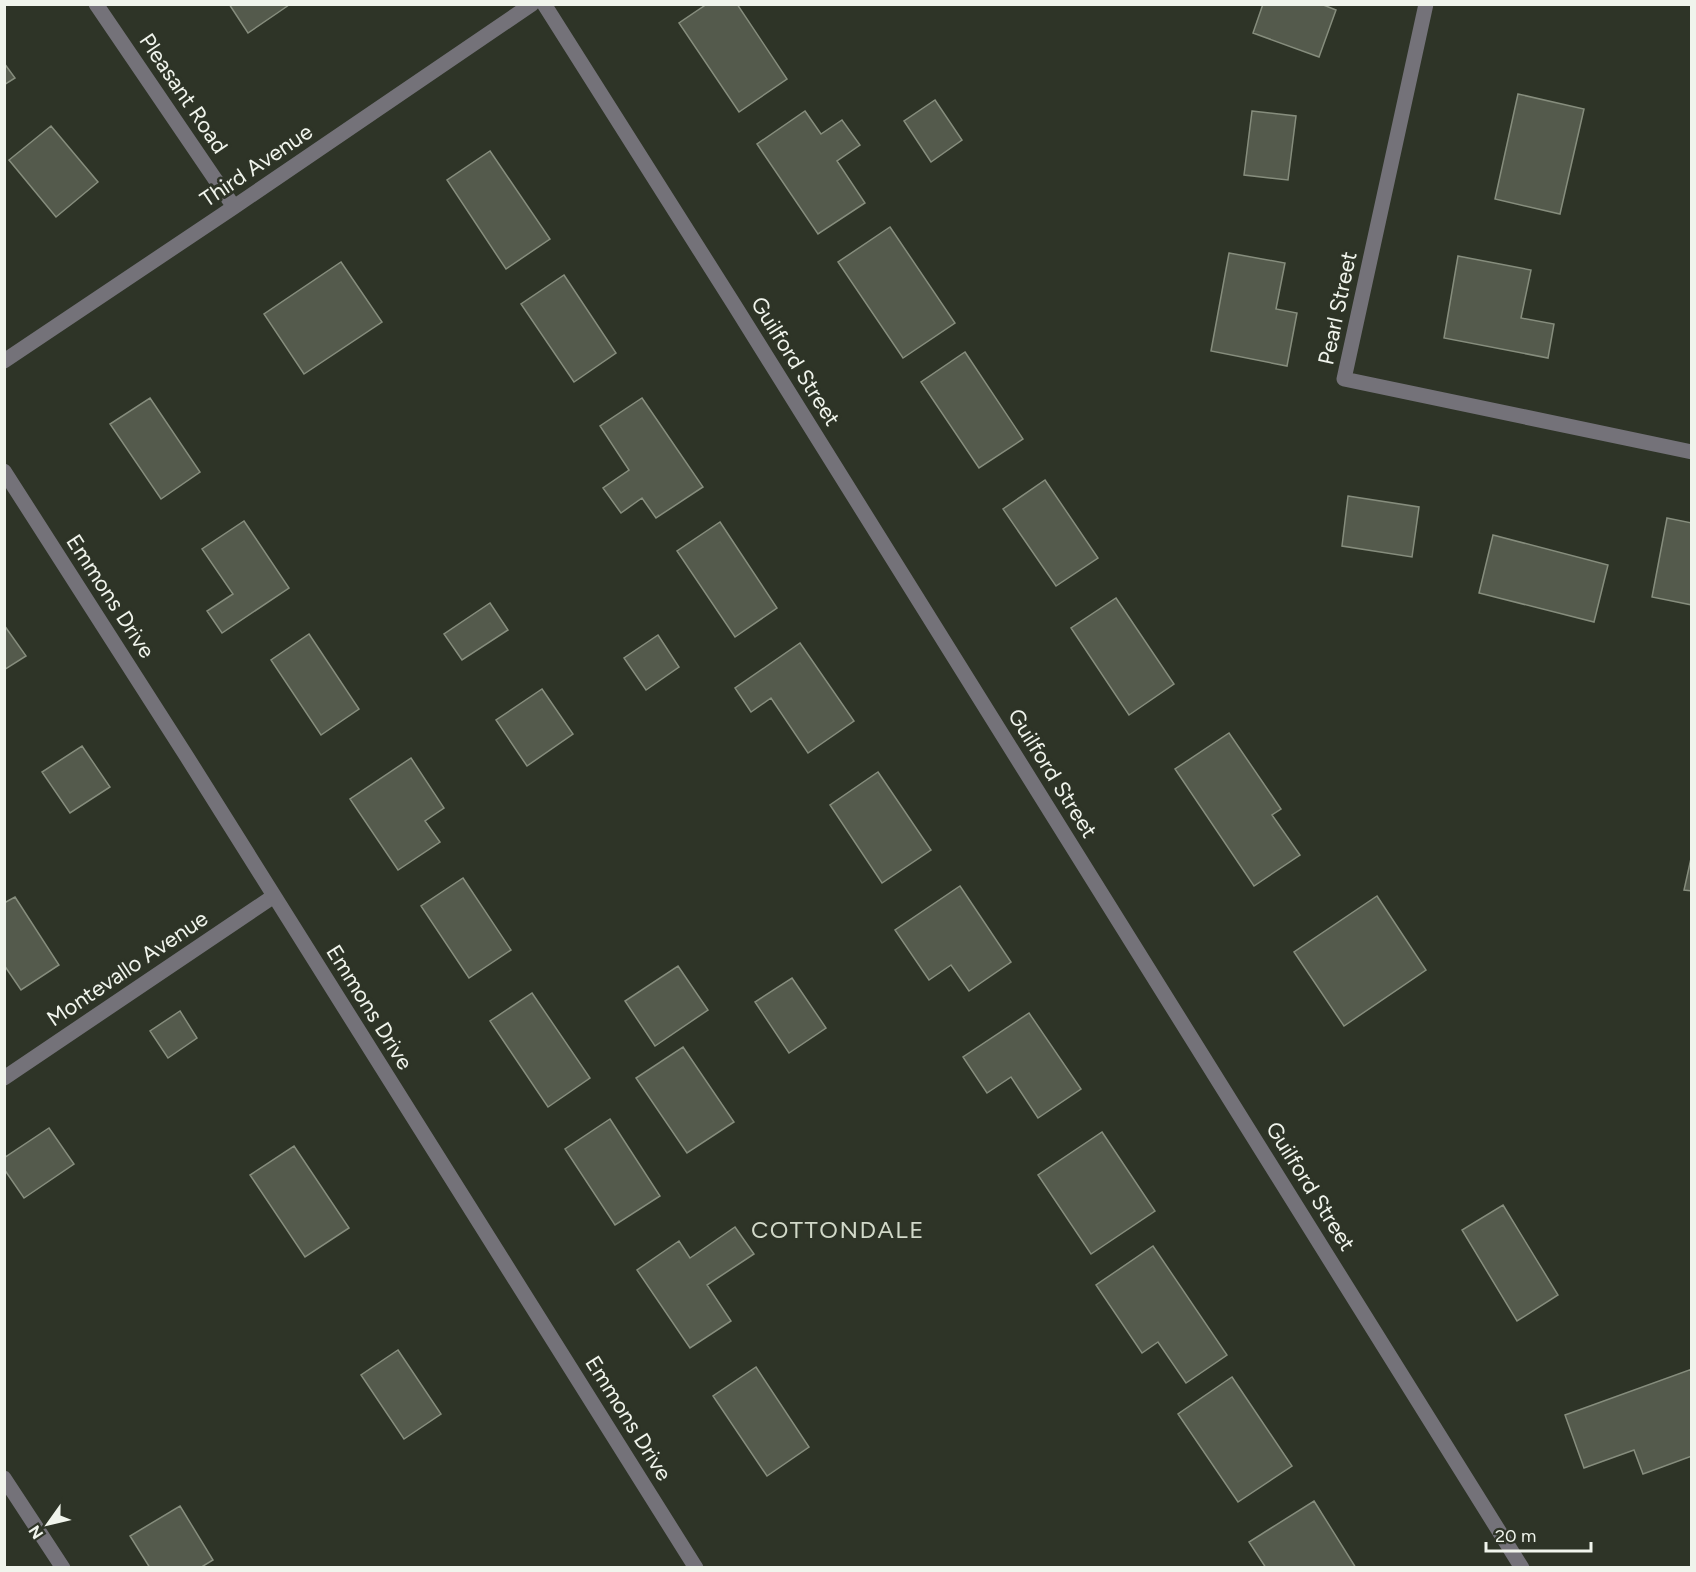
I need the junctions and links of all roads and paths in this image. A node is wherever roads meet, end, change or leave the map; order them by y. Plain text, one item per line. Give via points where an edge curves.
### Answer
1 (96, 4) edge
2 (532, 4) edge
3 (544, 4) edge
4 (1426, 4) edge
5 (234, 207) junction
6 (4, 362) edge
7 (1692, 452) edge
8 (4, 471) edge
9 (274, 896) junction
10 (4, 1078) edge
11 (4, 1478) edge
12 (63, 1568) edge
13 (696, 1568) edge
14 (1522, 1568) edge

1 - 5 street, Pleasant Road
2 - 5 street, Third Avenue
3 - 14 street, Guilford Street
4 - 7 street, Pearl Street via 1344,379
5 - 6 street, Third Avenue
8 - 9 street, Emmons Drive
9 - 10 street, Montevallo Avenue
9 - 13 street, Emmons Drive
11 - 12 street

